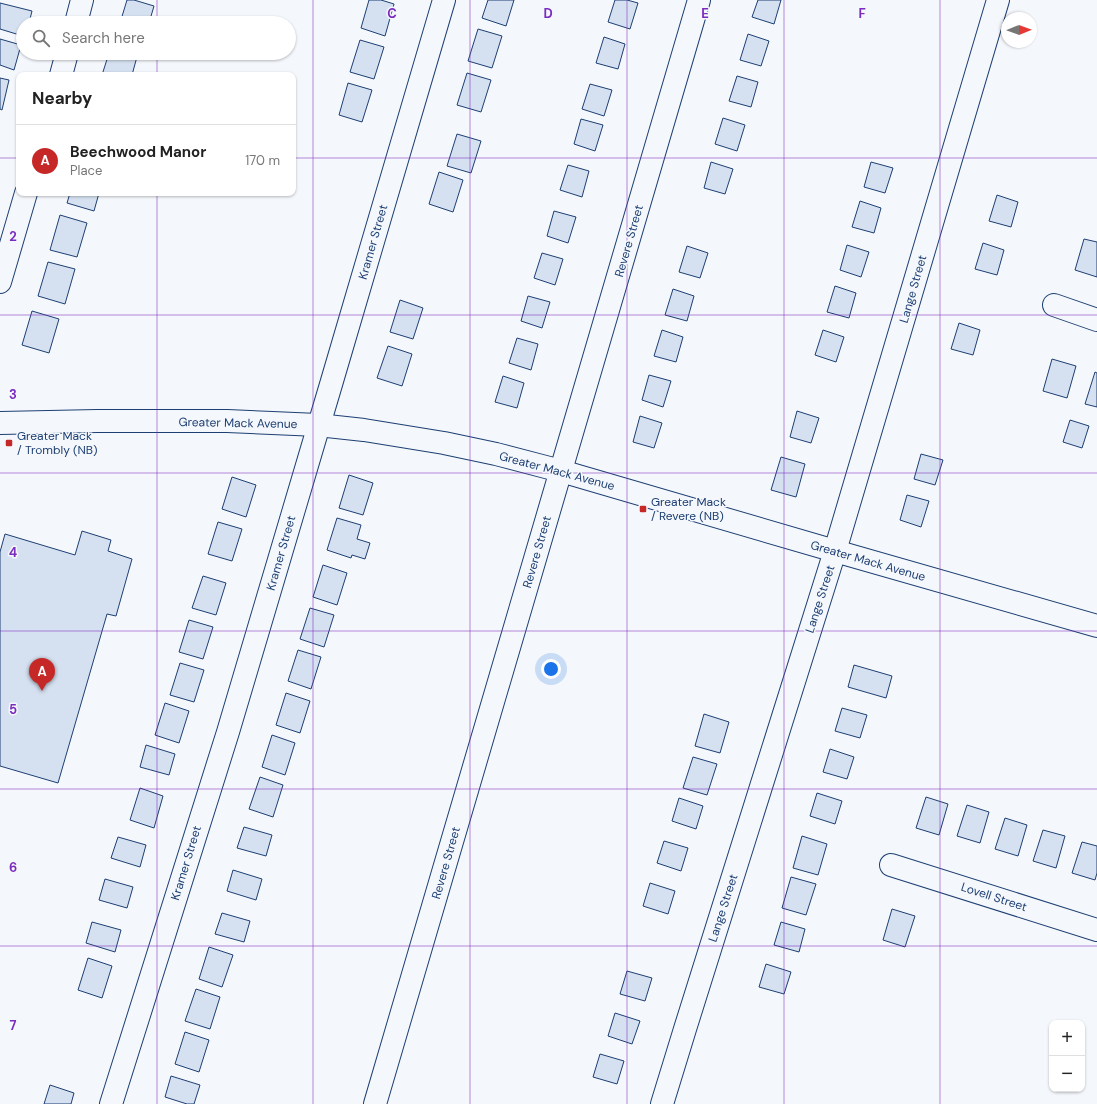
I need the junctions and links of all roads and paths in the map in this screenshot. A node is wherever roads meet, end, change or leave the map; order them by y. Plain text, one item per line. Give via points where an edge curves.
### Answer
1 (82, 0) edge
2 (444, 0) edge
3 (699, 0) edge
4 (998, 0) edge
5 (78, 16) edge
6 (65, 60) edge
7 (61, 72) edge
8 (25, 196) edge
9 (0, 282) edge
10 (1054, 305) dead end
11 (1097, 320) edge
12 (0, 423) edge
13 (318, 426) junction
14 (561, 471) junction
15 (835, 551) junction
16 (1097, 626) edge
17 (891, 865) dead end
18 (1097, 930) edge
19 (110, 1104) edge
20 (375, 1104) edge
21 (662, 1104) edge

1 - 5 street
2 - 13 street, Kramer Street
3 - 14 street, Revere Street
4 - 15 street, Lange Street
6 - 7 street
8 - 9 street
10 - 11 street
12 - 13 street, Greater Mack Avenue via 227,421
13 - 14 street, Greater Mack Avenue via 364,430 444,443
13 - 19 street, Kramer Street via 228,732
14 - 15 street, Greater Mack Avenue
14 - 20 street, Revere Street
15 - 16 street, Greater Mack Avenue
15 - 21 street, Lange Street
17 - 18 street, Lovell Street

